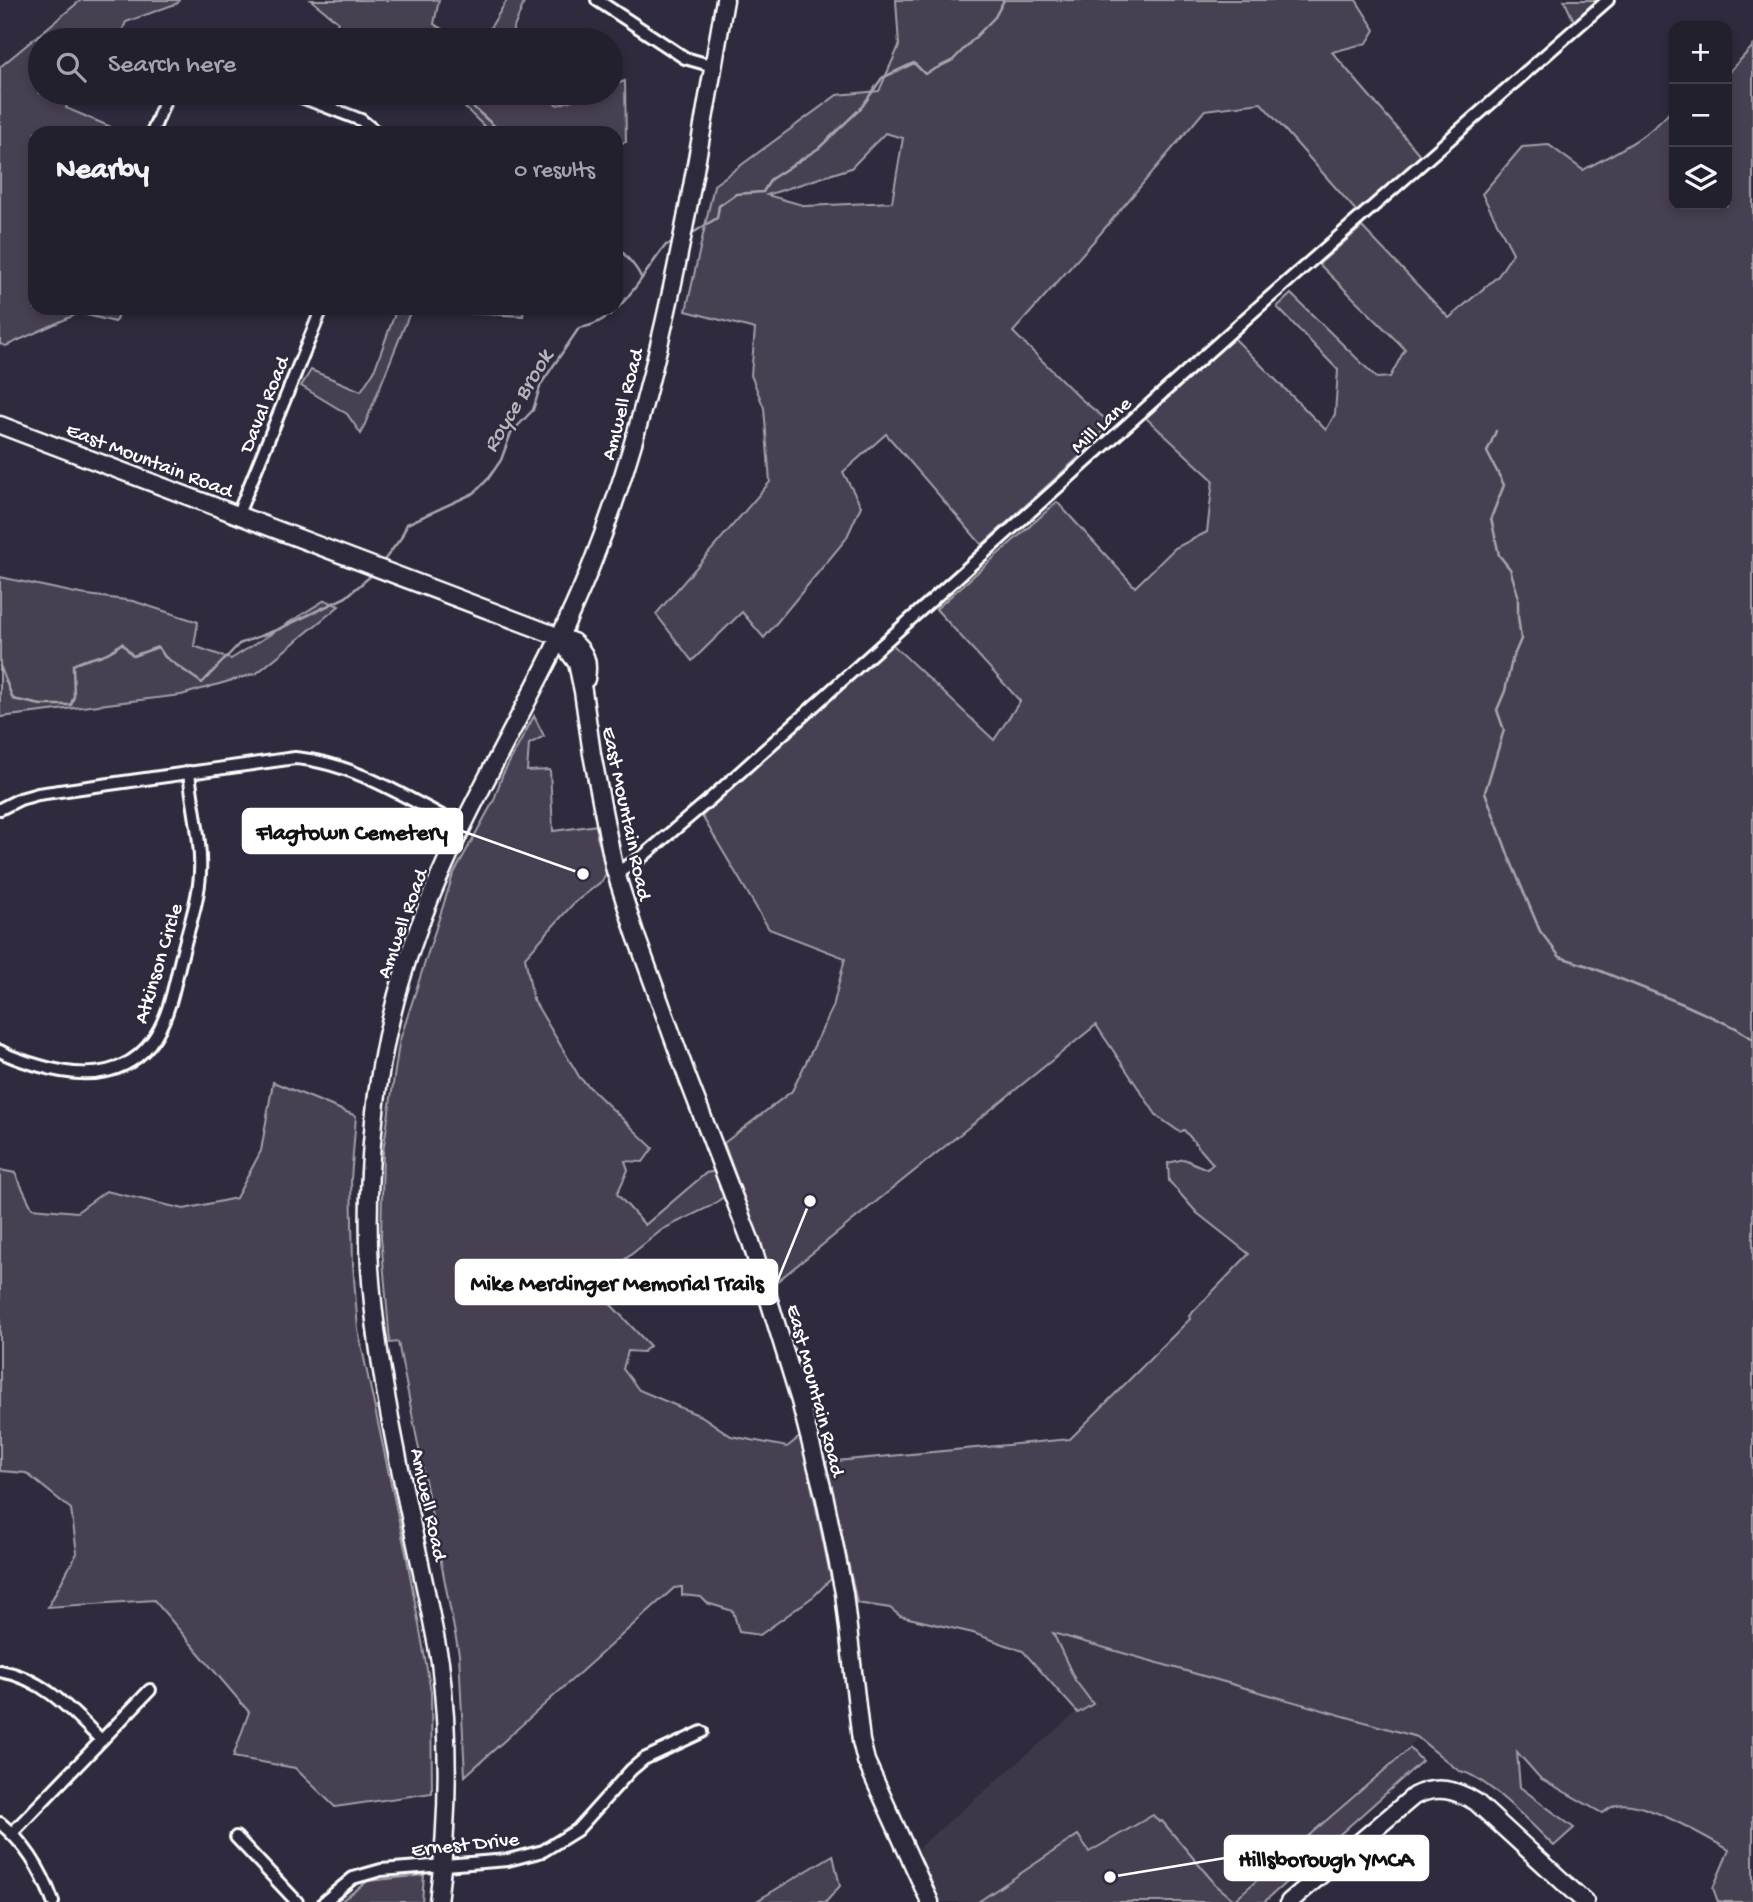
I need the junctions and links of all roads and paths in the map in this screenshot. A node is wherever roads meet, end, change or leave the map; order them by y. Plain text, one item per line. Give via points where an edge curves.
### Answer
1 (597, 0) edge
2 (725, 0) edge
3 (1608, 0) edge
4 (713, 66) junction
5 (163, 105) edge
6 (322, 105) edge
7 (155, 126) edge
8 (368, 126) edge
9 (319, 315) edge
10 (0, 425) edge
11 (238, 514) junction
12 (559, 638) junction
13 (537, 681) junction
14 (581, 685) junction
15 (189, 772) junction
16 (0, 809) edge
17 (463, 827) junction
18 (617, 873) junction
19 (0, 1051) edge
20 (0, 1671) edge
21 (150, 1690) dead end
22 (702, 1732) dead end
23 (102, 1740) junction
24 (0, 1824) edge
25 (12, 1833) junction
26 (236, 1837) dead end
27 (443, 1865) junction
28 (53, 1902) edge
29 (297, 1902) edge
30 (324, 1902) edge
31 (438, 1902) edge
32 (930, 1902) edge
33 (1289, 1902) edge
34 (1585, 1902) edge

1 - 4 street via 685,58
2 - 4 street, Amwell Road
3 - 18 street, Mill Lane via 708,802
4 - 12 street, Amwell Road via 682,247 644,405 608,520
5 - 7 street
6 - 8 street
9 - 11 street, Daval Road
10 - 11 street, East Mountain Road
11 - 12 street, East Mountain Road
12 - 13 street, Amwell Road
12 - 14 street, East Mountain Road via 585,652 588,666
13 - 14 street via 550,669 564,666 573,670
13 - 17 street, Amwell Road
14 - 18 street, East Mountain Road
15 - 16 street via 38,794
15 - 17 street via 281,758 316,760 358,774
15 - 19 street, Atkinson Circle via 201,871 198,894 165,1015 154,1037 122,1066 91,1075 63,1073
17 - 27 street, Amwell Road via 430,898 400,984 380,1078 369,1179 377,1340 445,1706 448,1795
18 - 32 street, East Mountain Road via 662,1010 747,1230 780,1331 810,1436 844,1593 861,1741 876,1786
20 - 23 street via 25,1678 57,1696
21 - 23 street
22 - 27 street, Ernest Drive via 644,1759 586,1822 556,1844 522,1858
23 - 25 street
24 - 25 street
25 - 28 street via 37,1866
26 - 29 street
27 - 30 street, Ernest Drive via 366,1874
27 - 31 street, Amwell Road
33 - 34 street via 1414,1796 1446,1789 1476,1802

